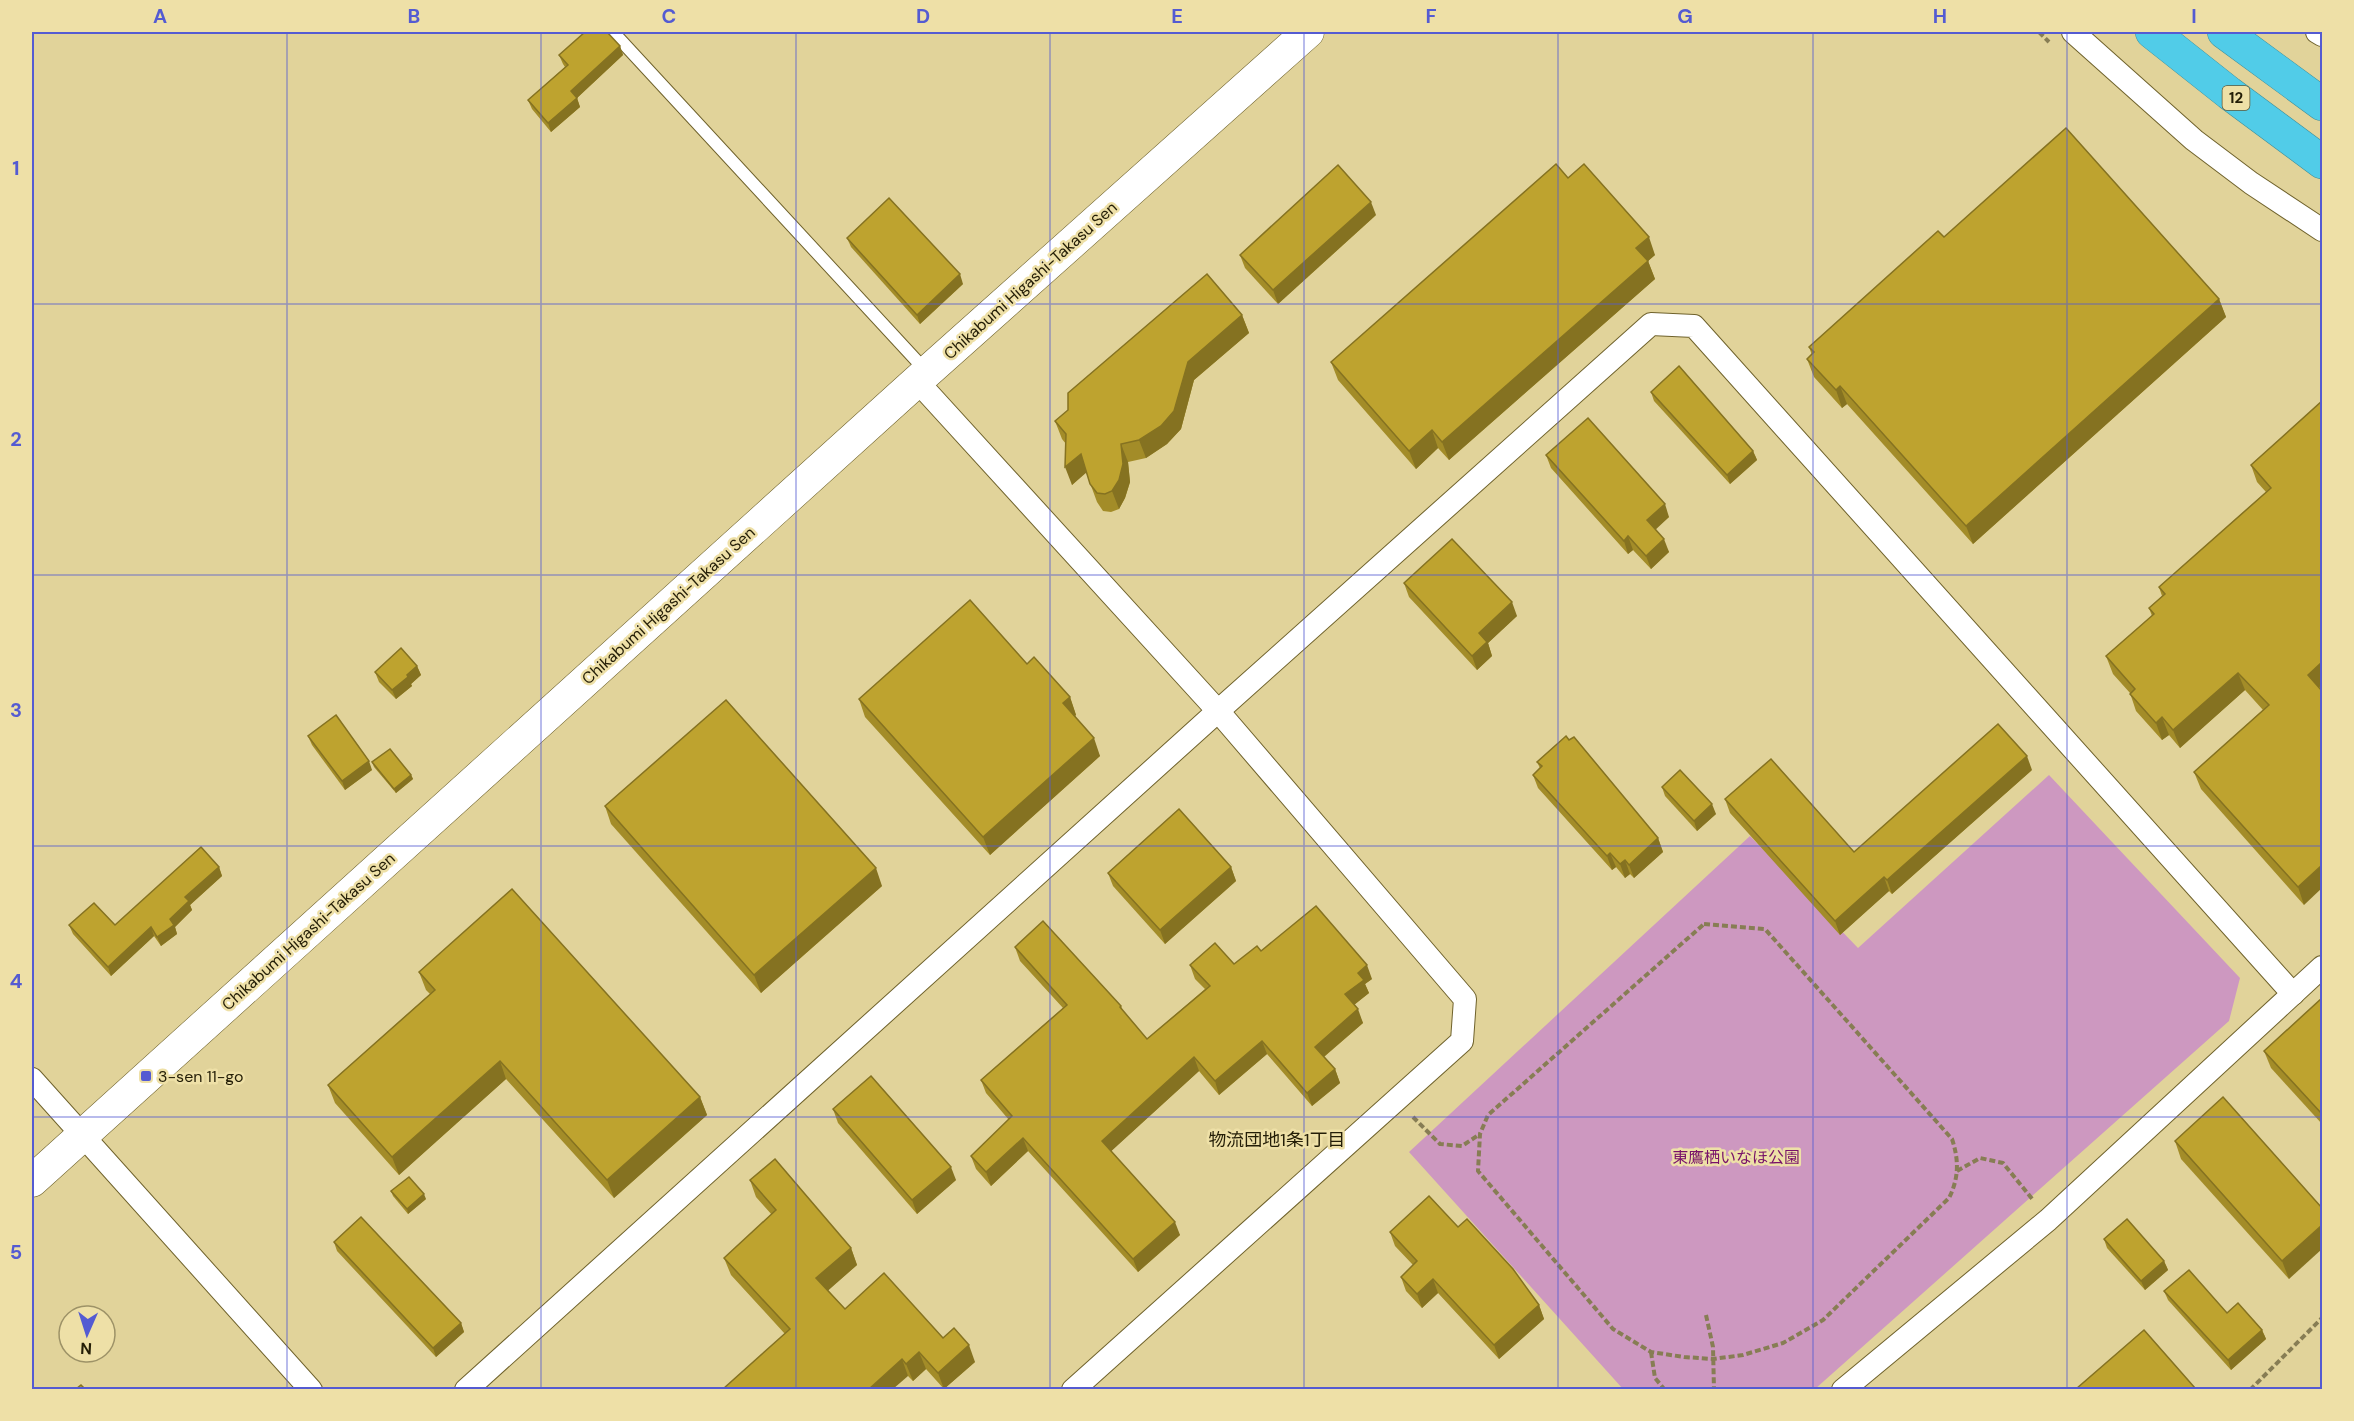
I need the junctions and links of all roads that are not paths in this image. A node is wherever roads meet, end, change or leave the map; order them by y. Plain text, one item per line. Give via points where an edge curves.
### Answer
1 (613, 32) edge
2 (1308, 32) edge
3 (2073, 32) edge
4 (2152, 32) edge
5 (2224, 32) edge
6 (2317, 32) edge
7 (2322, 35) edge
8 (2322, 104) edge
9 (2322, 162) edge
10 (2322, 230) edge
11 (922, 377) junction
12 (1218, 711) junction
13 (2322, 967) edge
14 (2293, 994) junction
15 (32, 1079) edge
16 (82, 1136) junction
17 (32, 1181) edge
18 (311, 1389) edge
19 (466, 1389) edge
20 (1073, 1389) edge
21 (1843, 1389) edge

1 - 11 lane
2 - 11 street, Chikabumi Higashi-Takasu Sen
3 - 10 street via 2194,140
4 - 9 highway, 12
5 - 8 highway
6 - 7 street
11 - 12 street
11 - 16 street, Chikabumi Higashi-Takasu Sen
12 - 14 street via 1650,324 1694,326
12 - 19 street
12 - 20 street via 1465,999 1462,1041
13 - 14 street
14 - 21 street via 2048,1220
15 - 16 street
16 - 17 street, Chikabumi Higashi-Takasu Sen
16 - 18 street

